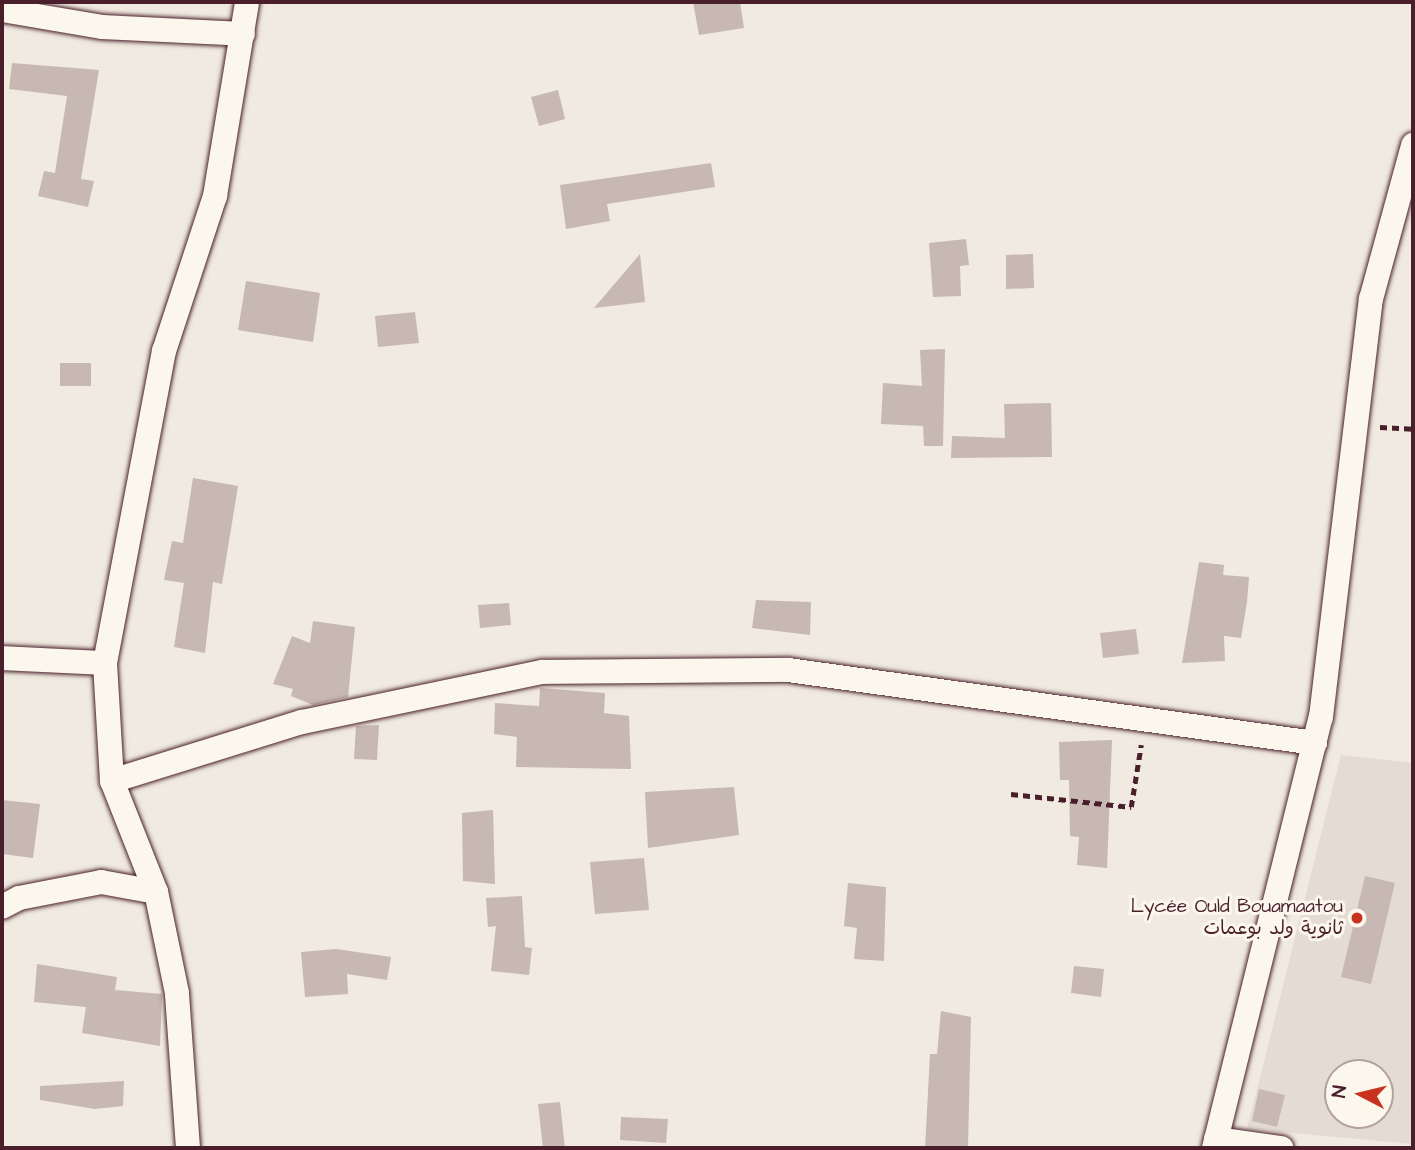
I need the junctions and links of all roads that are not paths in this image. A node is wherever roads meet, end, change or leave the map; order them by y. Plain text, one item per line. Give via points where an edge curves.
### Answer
1 (247, 2) edge
2 (2, 10) edge
3 (243, 34) junction
4 (1413, 145) edge
5 (2, 657) edge
6 (106, 663) junction
7 (1315, 743) junction
8 (112, 781) junction
9 (156, 892) junction
10 (2, 907) edge
11 (1215, 1143) edge
12 (188, 1148) edge
13 (1281, 1148) edge

1 - 3 street
2 - 3 street via 102,27
3 - 6 street via 215,196 164,351
4 - 7 street via 1371,299
5 - 6 street
6 - 8 street
7 - 8 street via 788,670 542,672 302,722
7 - 11 street
8 - 9 street
9 - 10 street via 101,882 19,898
9 - 12 street via 177,993
11 - 13 street

